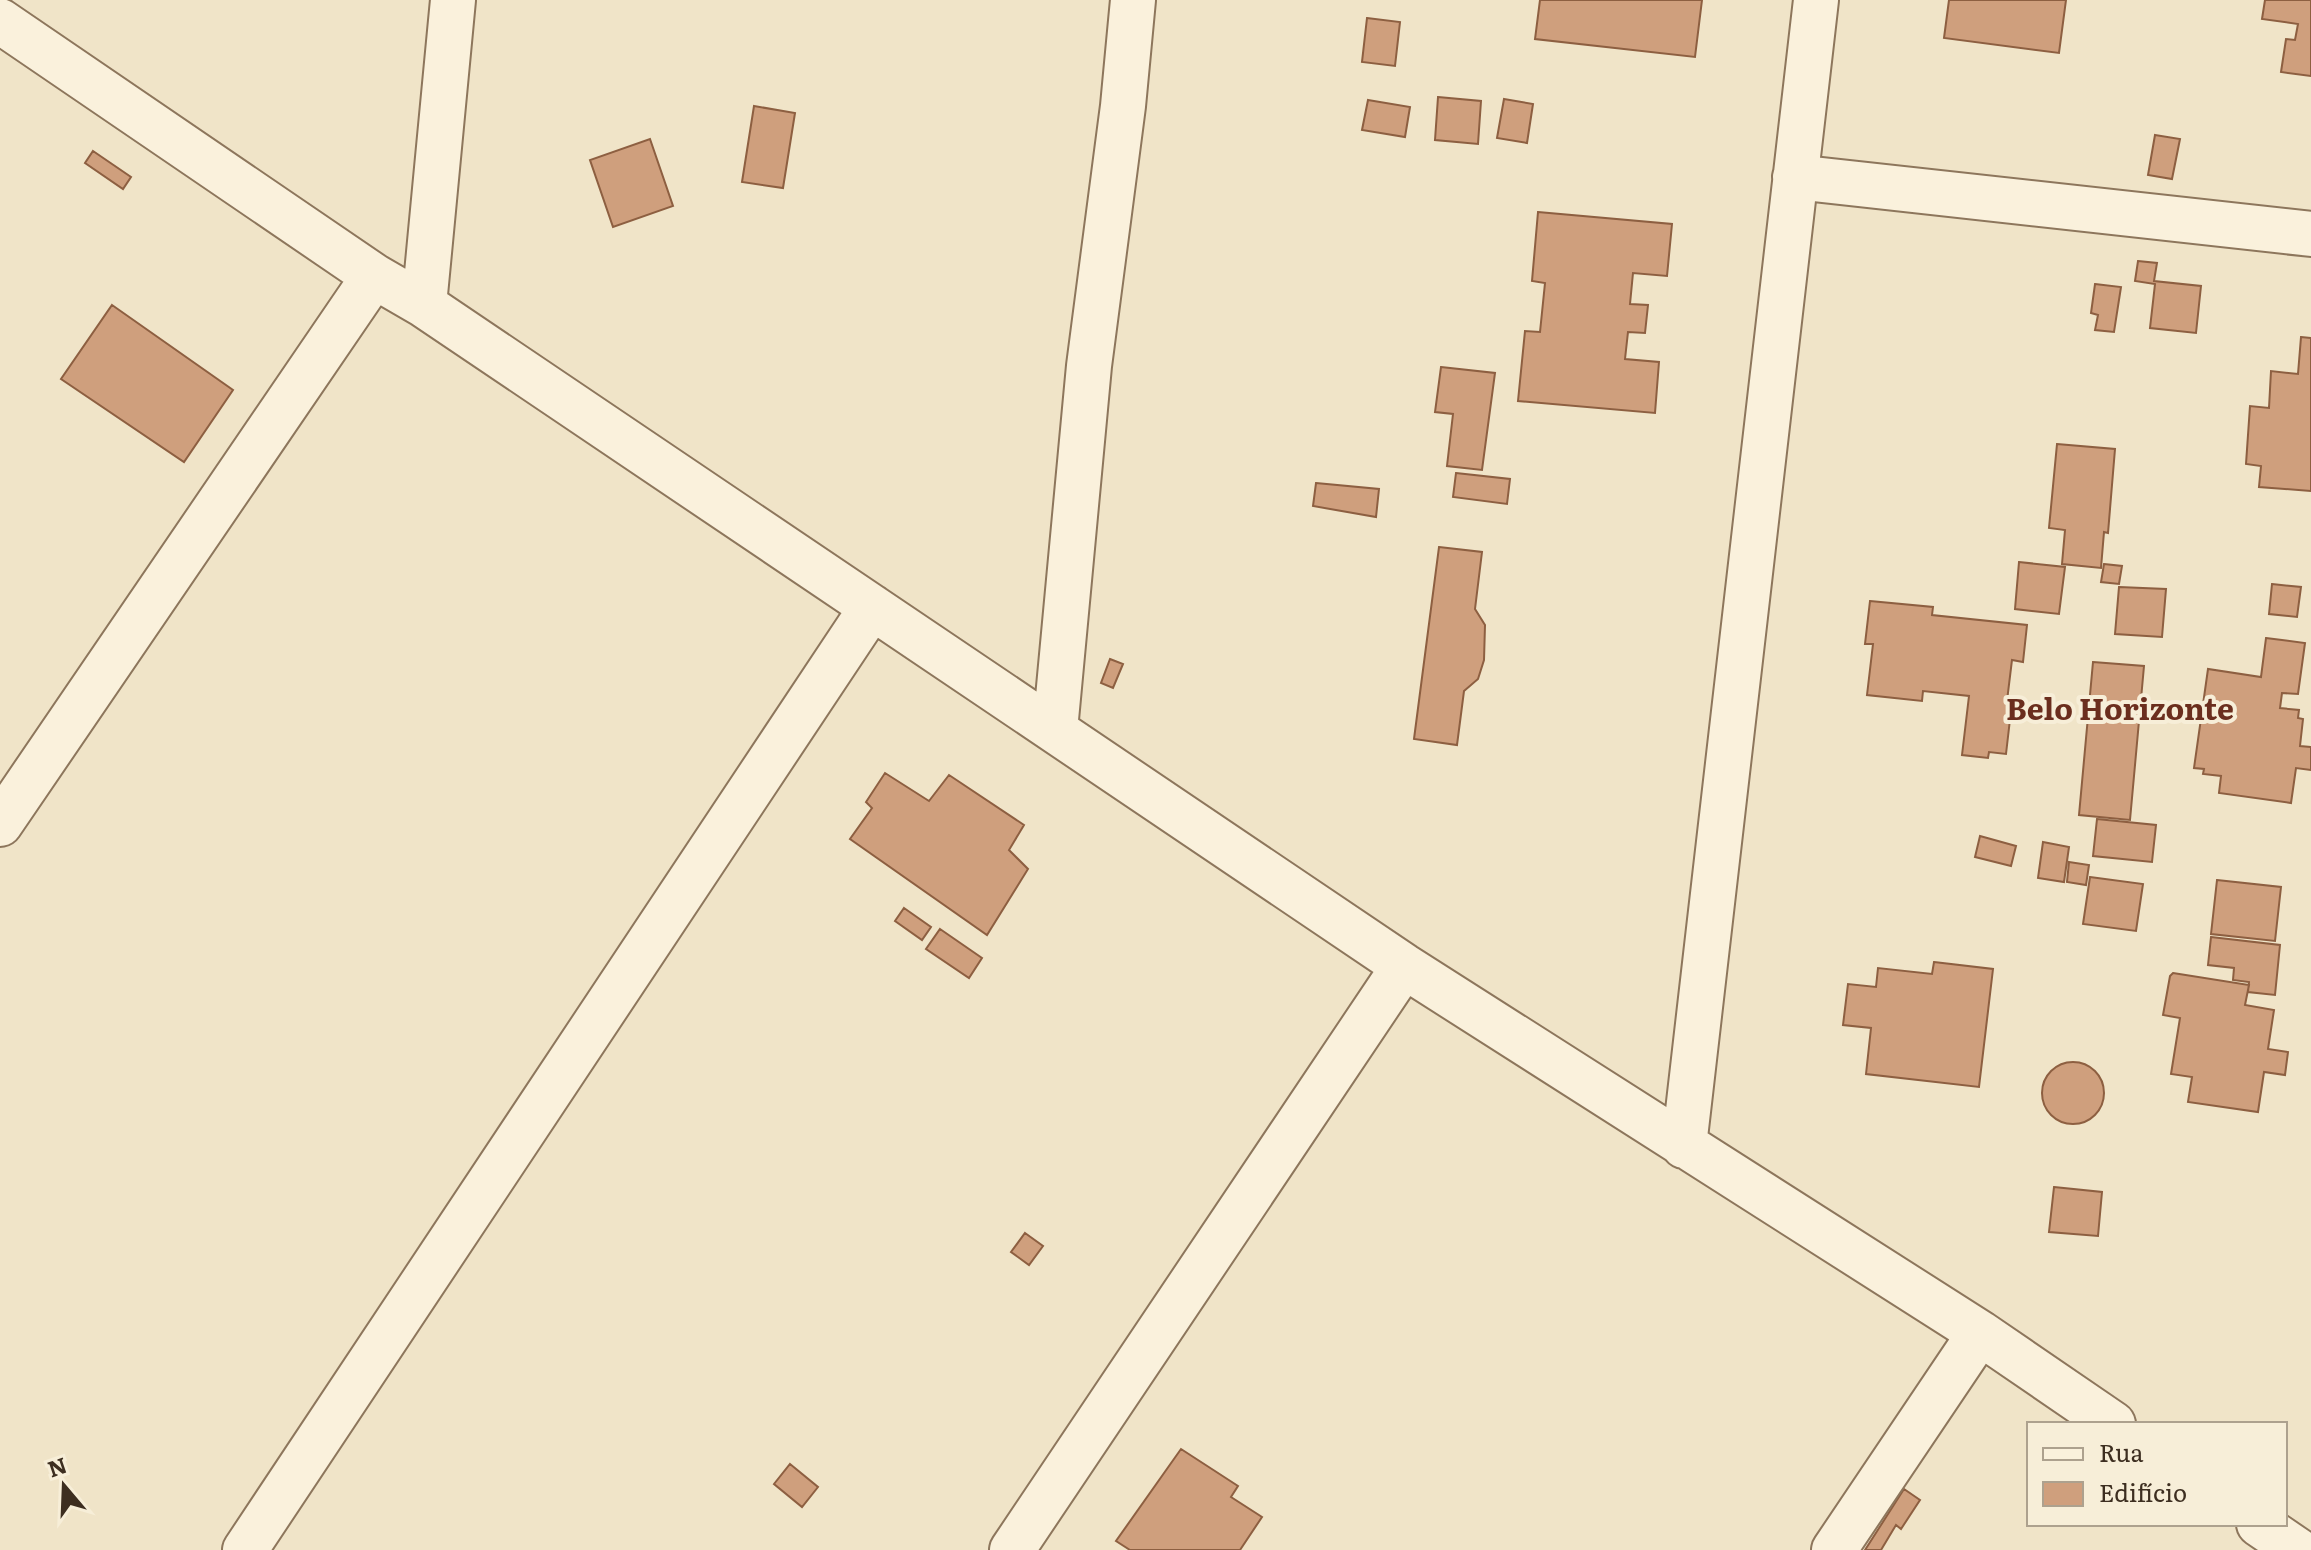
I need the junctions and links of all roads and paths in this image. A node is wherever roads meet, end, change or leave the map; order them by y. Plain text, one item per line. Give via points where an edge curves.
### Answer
1 (453, 0) edge
2 (1133, 0) edge
3 (1816, 0) edge
4 (0, 21) edge
5 (1795, 177) junction
6 (2311, 234) edge
7 (374, 276) junction
8 (424, 305) junction
9 (872, 607) junction
10 (1055, 730) junction
11 (0, 824) edge
12 (1404, 966) junction
13 (1684, 1146) junction
14 (1980, 1333) junction
15 (2110, 1422) edge
16 (2262, 1526) edge
17 (245, 1550) edge
18 (1012, 1550) edge
19 (1834, 1550) edge
20 (2297, 1550) edge

1 - 8 street
2 - 10 street via 1089,366
3 - 5 street
4 - 7 street
5 - 6 street
5 - 13 street
7 - 8 street
7 - 11 street
8 - 9 street
9 - 10 street
9 - 17 street
10 - 12 street
12 - 13 street
12 - 18 street
13 - 14 street
14 - 15 street
14 - 19 street
16 - 20 street

